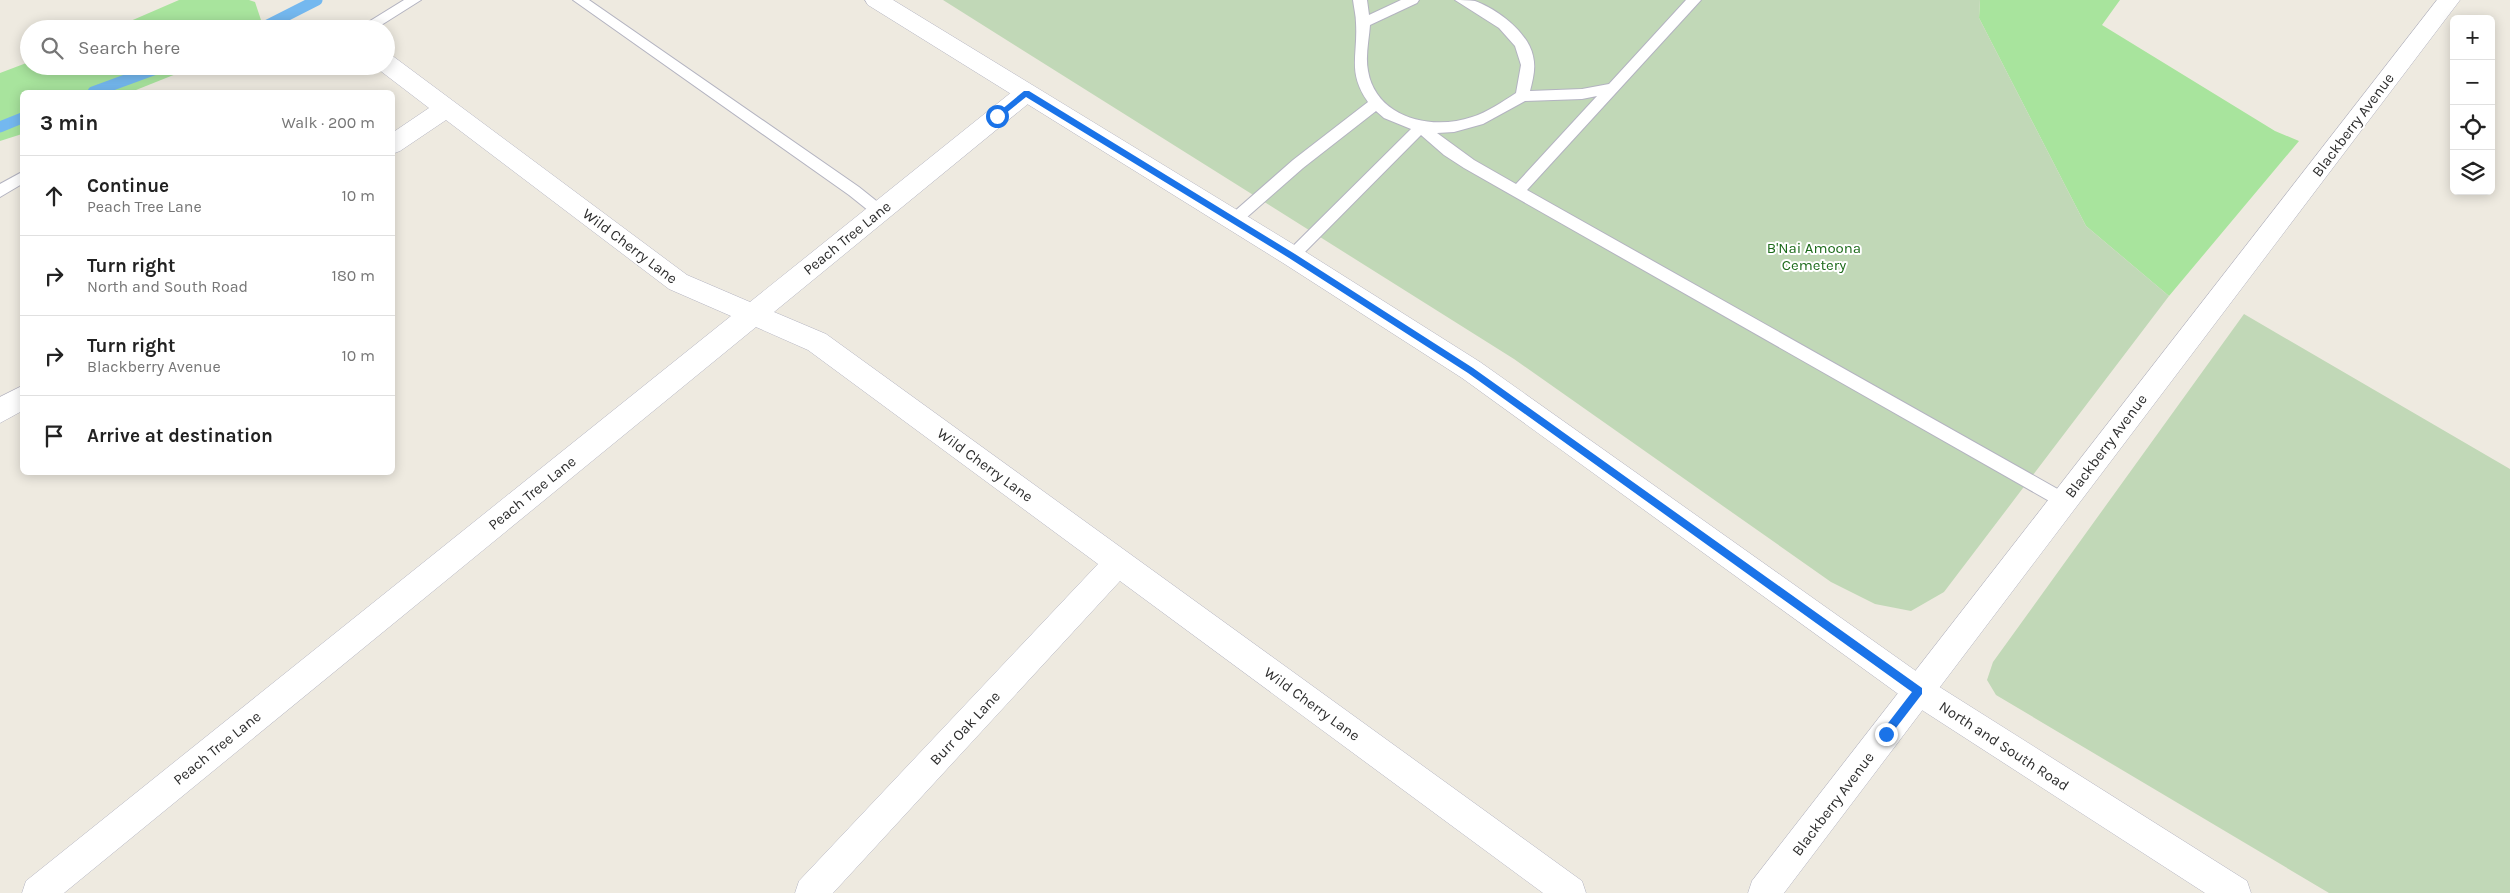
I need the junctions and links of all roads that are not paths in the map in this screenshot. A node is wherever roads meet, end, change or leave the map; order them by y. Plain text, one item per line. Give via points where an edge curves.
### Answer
1 (414, 0) edge
2 (580, 0) edge
3 (876, 0) edge
4 (1360, 0) edge
5 (1412, 0) edge
6 (1462, 0) edge
7 (1694, 0) edge
8 (2448, 0) edge
9 (380, 20) edge
10 (1363, 23) junction
11 (395, 70) edge
12 (1613, 88) junction
13 (1026, 93) junction
14 (1522, 96) junction
15 (1375, 104) junction
16 (446, 108) junction
17 (1421, 127) junction
18 (395, 143) edge
19 (20, 178) edge
20 (0, 191) edge
21 (1518, 191) junction
22 (879, 211) junction
23 (1233, 221) junction
24 (1292, 256) junction
25 (754, 314) junction
26 (20, 398) edge
27 (0, 412) edge
28 (2064, 501) junction
29 (1119, 562) junction
30 (1919, 691) junction
31 (38, 893) edge
32 (811, 893) edge
33 (1570, 893) edge
34 (1764, 893) edge
35 (2235, 893) edge

1 - 9 lane
2 - 22 lane
3 - 13 street, North and South Road
4 - 10 lane
5 - 10 lane
6 - 14 lane via 1503,23 1520,42 1528,64
7 - 12 lane
8 - 28 street, Blackberry Avenue
10 - 15 lane via 1361,71 1366,90
11 - 16 street, Wild Cherry Lane
12 - 14 lane via 1582,94
12 - 21 lane
13 - 22 street, Peach Tree Lane
13 - 23 street, North and South Road
14 - 17 lane via 1474,123 1447,129
15 - 17 lane via 1387,114
15 - 23 lane via 1298,164
16 - 18 street
16 - 25 street, Wild Cherry Lane via 678,282
17 - 21 lane via 1449,151
17 - 24 lane
19 - 20 lane
21 - 28 lane
22 - 25 street, Peach Tree Lane
23 - 24 street, North and South Road
24 - 30 street, North and South Road via 1471,370
25 - 29 street, Wild Cherry Lane via 816,342
25 - 31 street, Peach Tree Lane
26 - 27 street
28 - 30 street, Blackberry Avenue
29 - 32 street, Burr Oak Lane
29 - 33 street, Wild Cherry Lane
30 - 34 street, Blackberry Avenue
30 - 35 street, North and South Road

